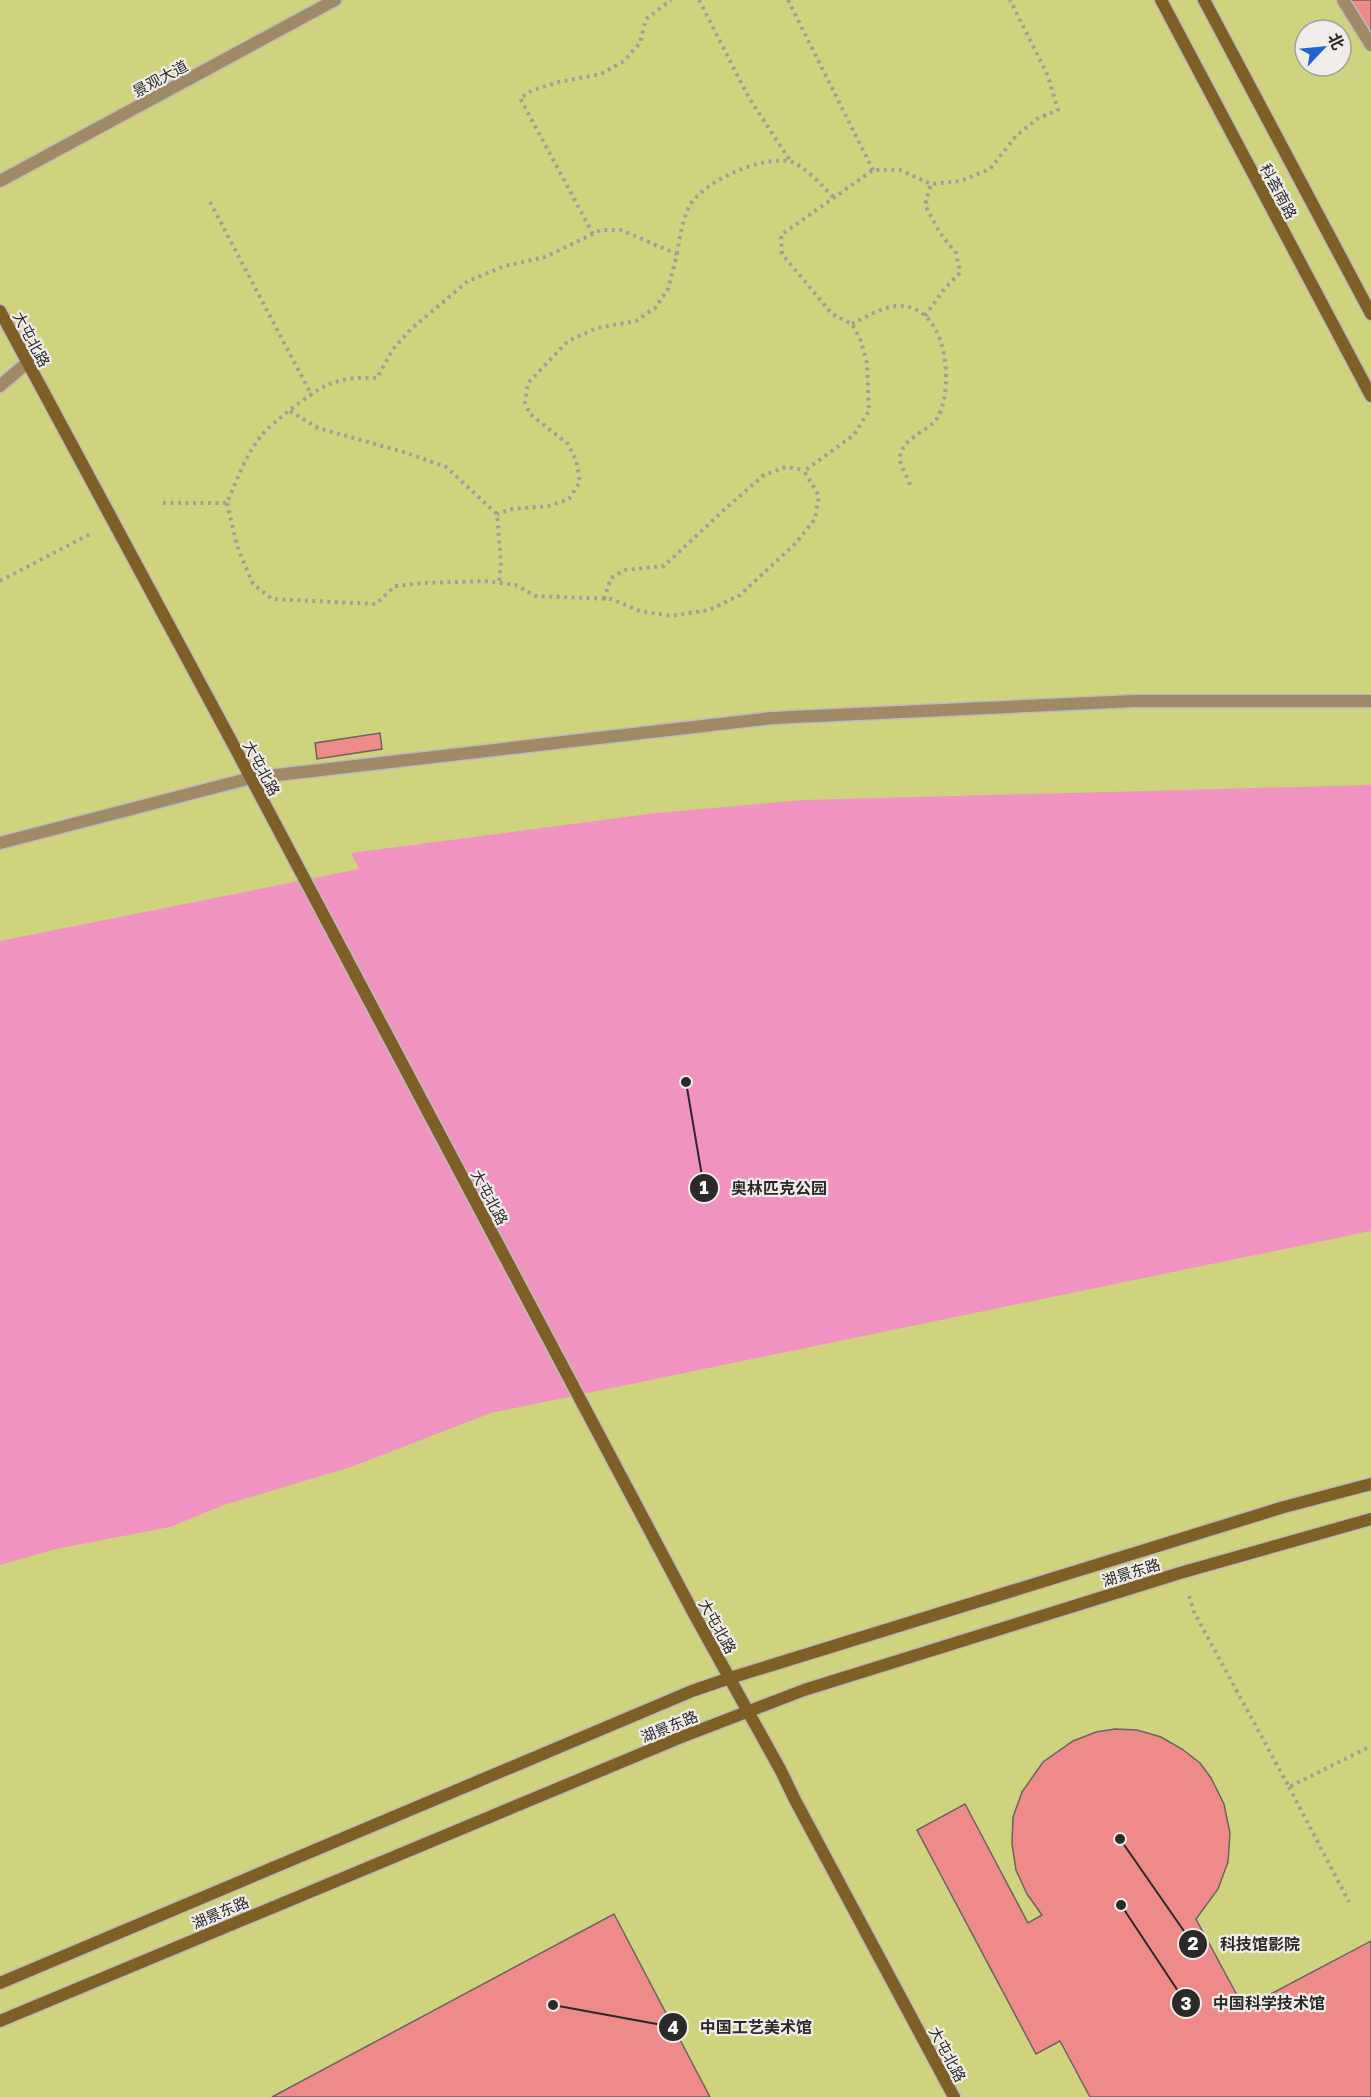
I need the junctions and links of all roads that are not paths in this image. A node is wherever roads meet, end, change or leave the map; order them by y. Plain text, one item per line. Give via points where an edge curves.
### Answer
1 (335, 0) edge
2 (1161, 0) edge
3 (1204, 0) edge
4 (1343, 0) edge
5 (1371, 45) edge
6 (0, 182) edge
7 (0, 311) edge
8 (1371, 314) edge
9 (28, 362) junction
10 (0, 386) edge
11 (1371, 396) edge
12 (1371, 701) edge
13 (251, 778) junction
14 (0, 843) edge
15 (1371, 1484) edge
16 (1371, 1519) edge
17 (730, 1678) junction
18 (748, 1712) junction
19 (0, 1983) edge
20 (0, 2021) edge
21 (954, 2097) edge

1 - 6 street, 景观大道
2 - 11 street, 科荟南路
3 - 8 street, 科荟南路
4 - 5 street
7 - 9 street, 大屯北路
9 - 10 street
9 - 13 street, 大屯北路
12 - 13 street via 1134,701 772,718
13 - 14 street
13 - 17 street, 大屯北路
15 - 17 street, 湖景东路 via 1284,1507
16 - 18 street, 湖景东路 via 1180,1573 804,1690
17 - 18 street, 大屯北路
17 - 19 street, 湖景东路
18 - 20 street, 湖景东路 via 679,1737
18 - 21 street, 大屯北路

